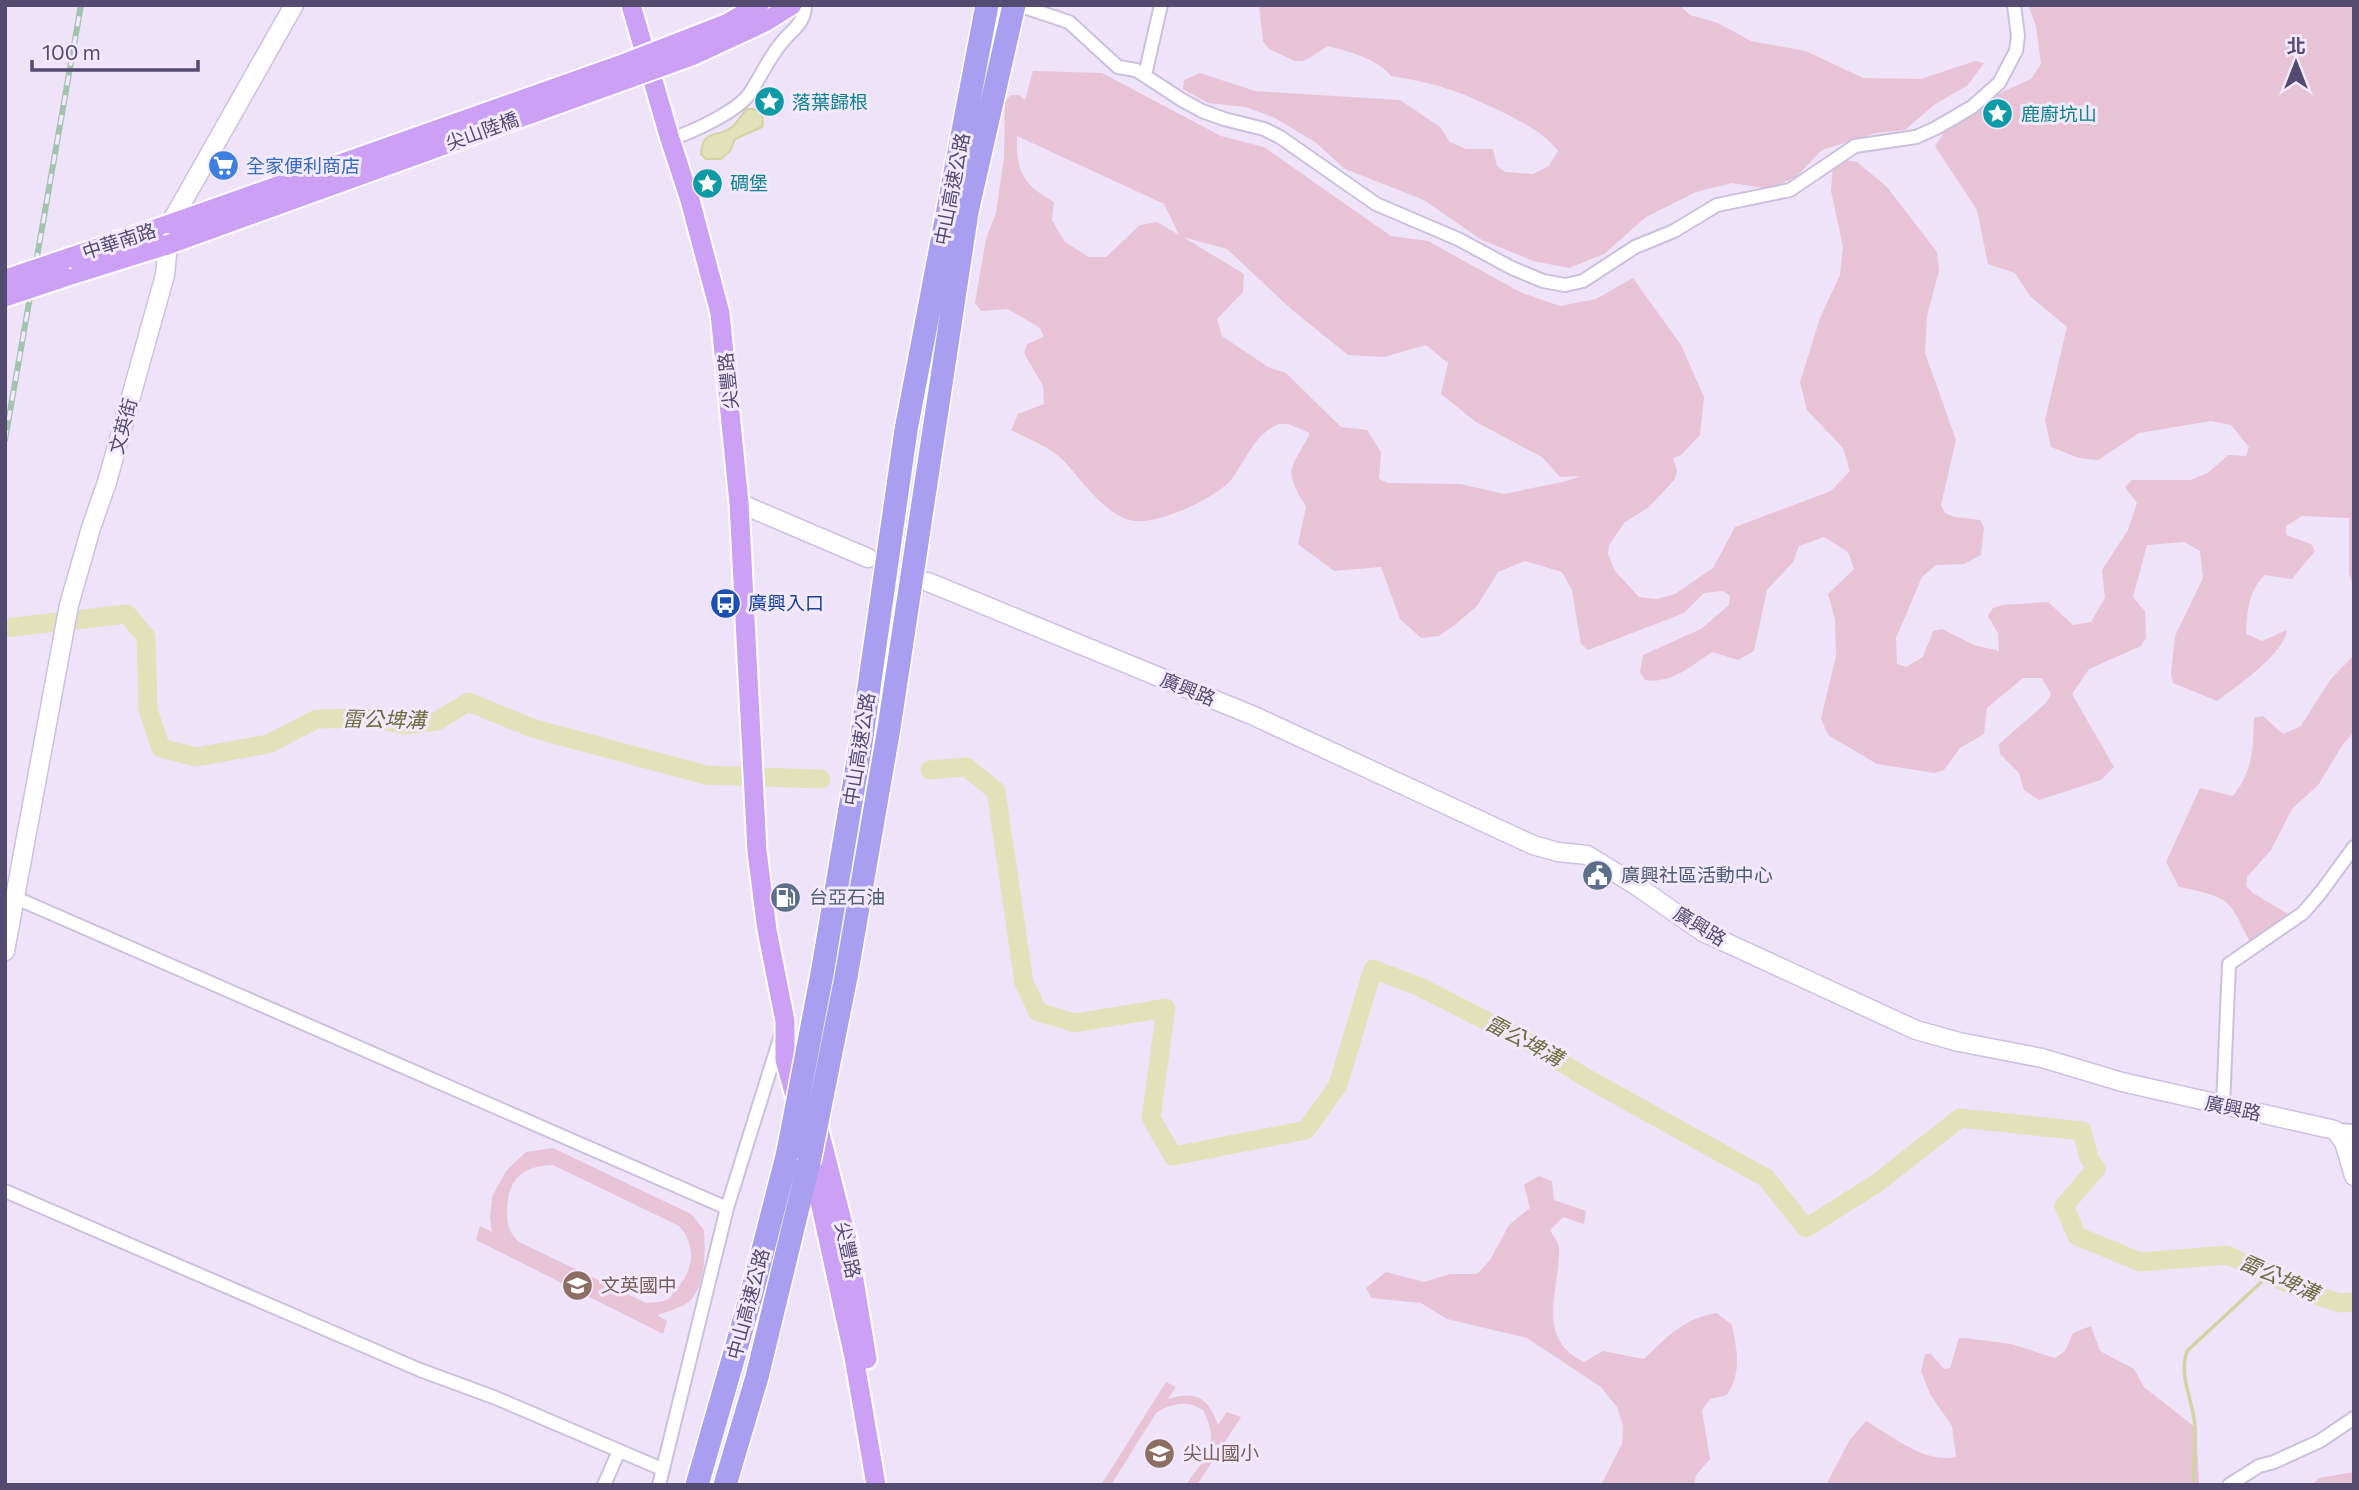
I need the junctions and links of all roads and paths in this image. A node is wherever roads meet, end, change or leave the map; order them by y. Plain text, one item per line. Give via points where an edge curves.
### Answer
1 (294, 5) edge
2 (631, 5) edge
3 (759, 5) edge
4 (792, 5) edge
5 (805, 5) edge
6 (987, 5) edge
7 (1016, 5) edge
8 (1161, 5) edge
9 (2014, 5) edge
10 (1145, 75) junction
11 (670, 139) junction
12 (170, 225) junction
13 (167, 245) junction
14 (66, 268) junction
15 (6, 279) edge
16 (5, 297) edge
17 (738, 503) junction
18 (868, 558) dead end
19 (928, 583) dead end
20 (2354, 847) edge
21 (16, 898) junction
22 (5, 951) edge
23 (785, 1021) junction
24 (2223, 1106) junction
25 (2335, 1130) junction
26 (2354, 1131) edge
27 (2354, 1176) edge
28 (5, 1191) edge
29 (727, 1208) junction
30 (2354, 1418) edge
31 (619, 1451) junction
32 (662, 1469) junction
33 (604, 1485) edge
34 (659, 1485) edge
35 (697, 1485) edge
36 (725, 1485) edge
37 (876, 1485) edge
38 (889, 1485) edge
39 (2229, 1485) edge

1 - 12 street
2 - 11 main road, 尖豐路
3 - 12 main road, 尖山陸橋, bridge via 728,23 620,65
4 - 13 main road, 尖山陸橋, bridge via 694,55
5 - 11 street via 801,23 782,42 749,95 700,127
6 - 35 highway, 中山高速公路, bridge via 906,430 861,743 788,1152
7 - 10 street via 1069,22 1118,67
7 - 36 highway, 中山高速公路, bridge via 967,212 889,729 846,977 809,1162 757,1377
8 - 10 street
9 - 10 street via 2016,51 1999,83 1972,107 1916,137 1855,146 1790,190 1717,205 1674,231 1635,247 1583,281 1565,285 1512,268 1376,204 1280,137 1202,111
11 - 17 main road, 尖豐路 via 720,313
12 - 13 street, 文英街
12 - 14 main road, 中華南路
13 - 14 main road, 中華南路
13 - 21 street, 文英街 via 165,275 69,605
14 - 15 main road, bridge
14 - 16 main road, bridge
17 - 18 street
17 - 23 main road, 尖豐路 via 757,851
19 - 24 street, 廣興路 via 1254,716 1533,845 1587,855 1703,932 1916,1030
20 - 24 street via 2303,913 2229,964
21 - 22 street
21 - 29 street
23 - 29 street
23 - 37 main road, 尖豐路 via 785,1060 820,1193
23 - 38 main road, 尖豐路 via 799,1046 848,1244
24 - 25 street, 廣興路
25 - 26 street
25 - 27 street via 2344,1142
28 - 31 street
29 - 32 street
30 - 39 street via 2320,1441 2259,1466
31 - 32 street
31 - 33 street
32 - 34 street

